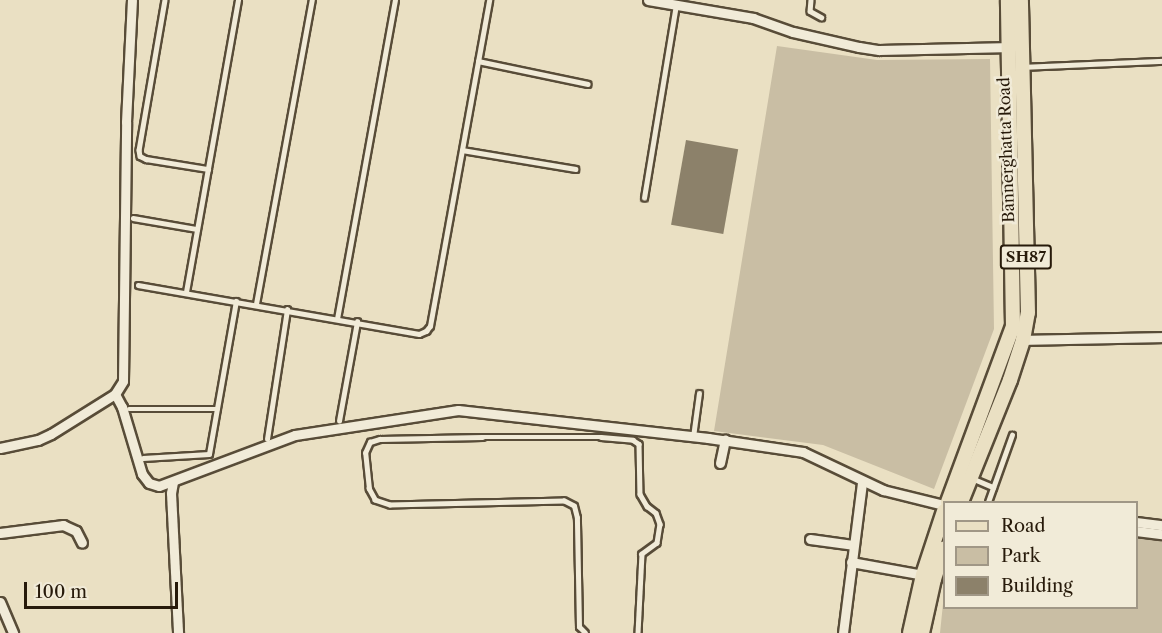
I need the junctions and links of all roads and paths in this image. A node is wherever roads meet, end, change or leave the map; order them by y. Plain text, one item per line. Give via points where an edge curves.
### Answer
1 (132, 0) edge
2 (165, 0) edge
3 (238, 0) edge
4 (312, 0) edge
5 (395, 0) edge
6 (489, 0) edge
7 (648, 0) edge
8 (811, 0) edge
9 (1008, 0) edge
10 (1021, 0) edge
11 (676, 5) junction
12 (821, 17) dead end
13 (1014, 47) junction
14 (478, 60) junction
15 (1162, 61) edge
16 (1021, 68) junction
17 (588, 84) dead end
18 (462, 150) junction
19 (208, 169) junction
20 (575, 169) dead end
21 (644, 198) dead end
22 (134, 218) dead end
23 (197, 229) junction
24 (138, 285) dead end
25 (186, 292) junction
26 (236, 301) junction
27 (256, 304) junction
28 (287, 310) junction
29 (337, 319) junction
30 (357, 322) junction
31 (1162, 337) edge
32 (1023, 340) junction
33 (699, 393) dead end
34 (115, 394) junction
35 (129, 409) dead end
36 (218, 409) junction
37 (339, 421) dead end
38 (1012, 435) dead end
39 (693, 437) junction
40 (267, 439) dead end
41 (725, 440) junction
42 (0, 448) edge
43 (143, 458) dead end
44 (720, 463) dead end
45 (971, 478) junction
46 (862, 482) junction
47 (173, 483) junction
48 (993, 487) junction
49 (947, 501) edge
50 (961, 501) edge
51 (988, 501) edge
52 (943, 503) edge
53 (943, 517) edge
54 (1138, 522) edge
55 (1162, 525) edge
56 (1138, 531) edge
57 (0, 533) edge
58 (1162, 534) edge
59 (810, 539) dead end
60 (82, 543) dead end
61 (854, 545) junction
62 (943, 554) edge
63 (851, 562) junction
64 (923, 575) junction
65 (0, 602) edge
66 (13, 633) edge
67 (178, 633) edge
68 (585, 633) edge
69 (638, 633) edge
70 (843, 633) edge
71 (910, 633) edge
72 (922, 633) edge

1 - 34 street via 126,122 123,381
2 - 19 lane via 140,156
3 - 19 lane
4 - 27 lane
5 - 29 lane
6 - 14 lane
7 - 11 street
8 - 12 lane via 810,11
9 - 13 main road, Bannerghatta Road / SH87
10 - 13 main road, Bannerghatta Road / SH87
11 - 13 street via 753,18 793,32 879,50
11 - 21 lane
13 - 16 main road, Bannerghatta Road / SH87
13 - 49 main road, Bannerghatta Road / SH87 via 1013,326
14 - 17 lane
14 - 18 lane
15 - 16 lane
16 - 32 main road, Bannerghatta Road / SH87 via 1028,289
18 - 20 lane
18 - 30 lane via 430,326 419,334
19 - 23 lane
22 - 23 lane
23 - 25 lane
24 - 25 lane
25 - 26 lane
26 - 27 lane
26 - 36 lane
27 - 28 lane
28 - 29 lane
28 - 40 lane
29 - 30 lane
30 - 37 lane
31 - 32 street
32 - 45 main road, Bannerghatta Road / SH87
33 - 39 lane
34 - 42 street via 38,440
34 - 47 street via 144,478 153,485
35 - 36 lane
36 - 43 lane via 209,454
38 - 48 lane
39 - 41 street
39 - 47 street via 458,410 295,435
41 - 44 street
41 - 46 street via 803,452
45 - 48 lane
45 - 50 main road, Bannerghatta Road / SH87
46 - 52 street
46 - 61 street
47 - 67 street
48 - 51 lane
53 - 64 main road
54 - 55 street
56 - 58 street
57 - 60 street via 63,525 76,531
59 - 61 street
61 - 63 street
62 - 72 main road
63 - 64 street
63 - 70 street
64 - 71 main road
65 - 66 street
68 - 69 lane via 579,627 574,506 564,501 390,505 375,500 369,489 365,453 370,442 601,436 639,444 640,494 660,524 657,543 642,554

